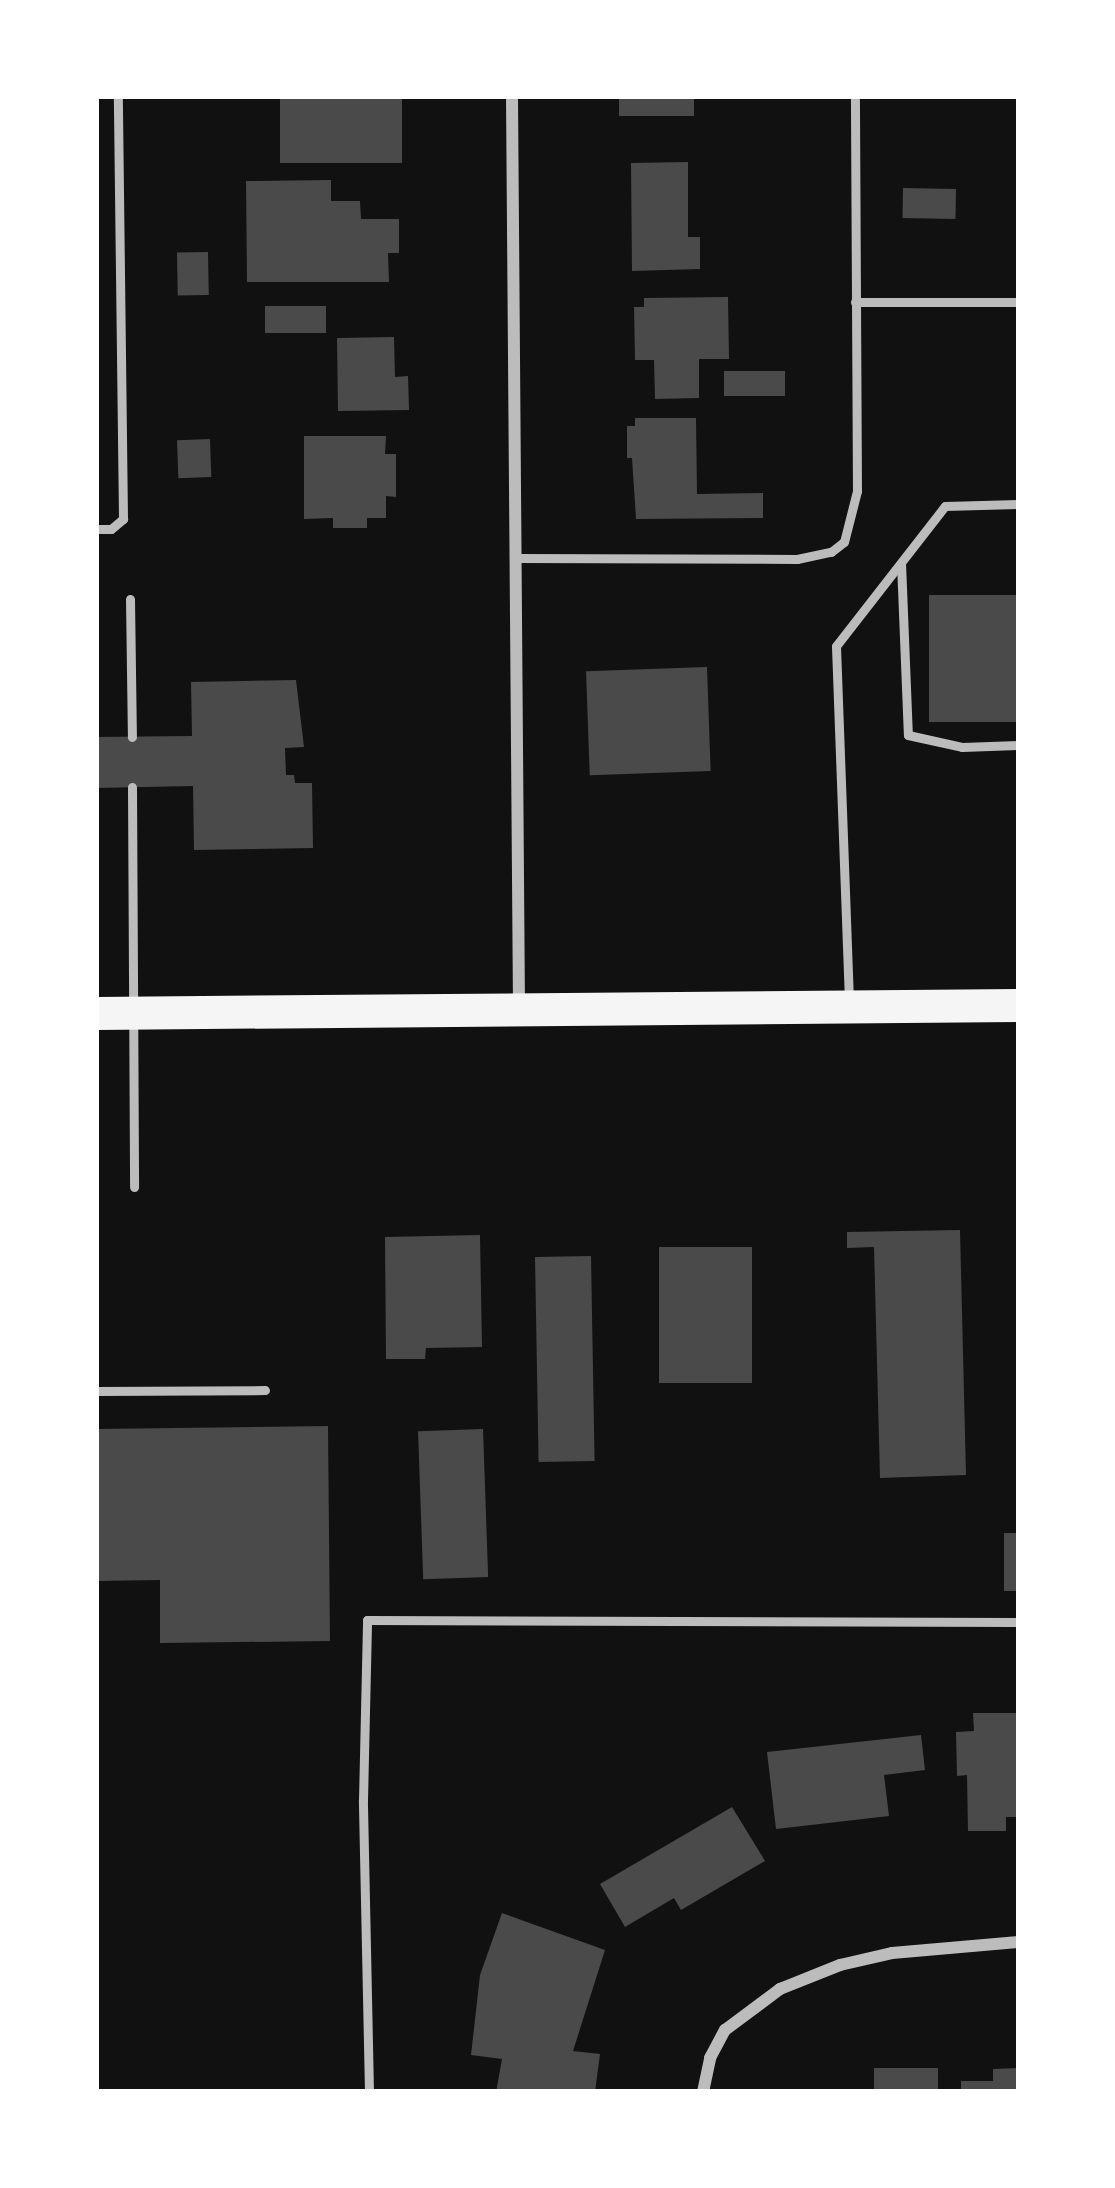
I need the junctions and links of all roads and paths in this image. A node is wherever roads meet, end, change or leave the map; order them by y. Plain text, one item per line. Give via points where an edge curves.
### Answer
1 (118, 96) edge
2 (512, 96) edge
3 (855, 96) edge
4 (854, 302) junction
5 (1019, 302) edge
6 (1019, 504) edge
7 (96, 529) edge
8 (515, 558) junction
9 (901, 563) junction
10 (130, 599) dead end
11 (132, 737) dead end
12 (1019, 745) edge
13 (133, 787) dead end
14 (1019, 1005) edge
15 (849, 1006) junction
16 (519, 1010) junction
17 (133, 1012) junction
18 (96, 1013) edge
19 (134, 1187) dead end
20 (265, 1390) dead end
21 (96, 1391) edge
22 (1019, 1622) edge
23 (1019, 1942) edge
24 (369, 2092) edge
25 (703, 2092) edge

1 - 7 lane via 123,520
2 - 8 street
3 - 4 lane
4 - 5 lane
4 - 8 lane via 857,491 844,542 831,552 797,559
6 - 9 lane via 945,506
8 - 16 street
9 - 12 lane via 908,735 962,747
9 - 15 lane via 836,646
10 - 11 lane
13 - 17 lane
14 - 15 highway
15 - 16 highway
16 - 17 highway
17 - 18 highway
17 - 19 lane
20 - 21 lane
22 - 24 lane via 367,1621
23 - 25 street via 892,1953 780,1989 725,2030

